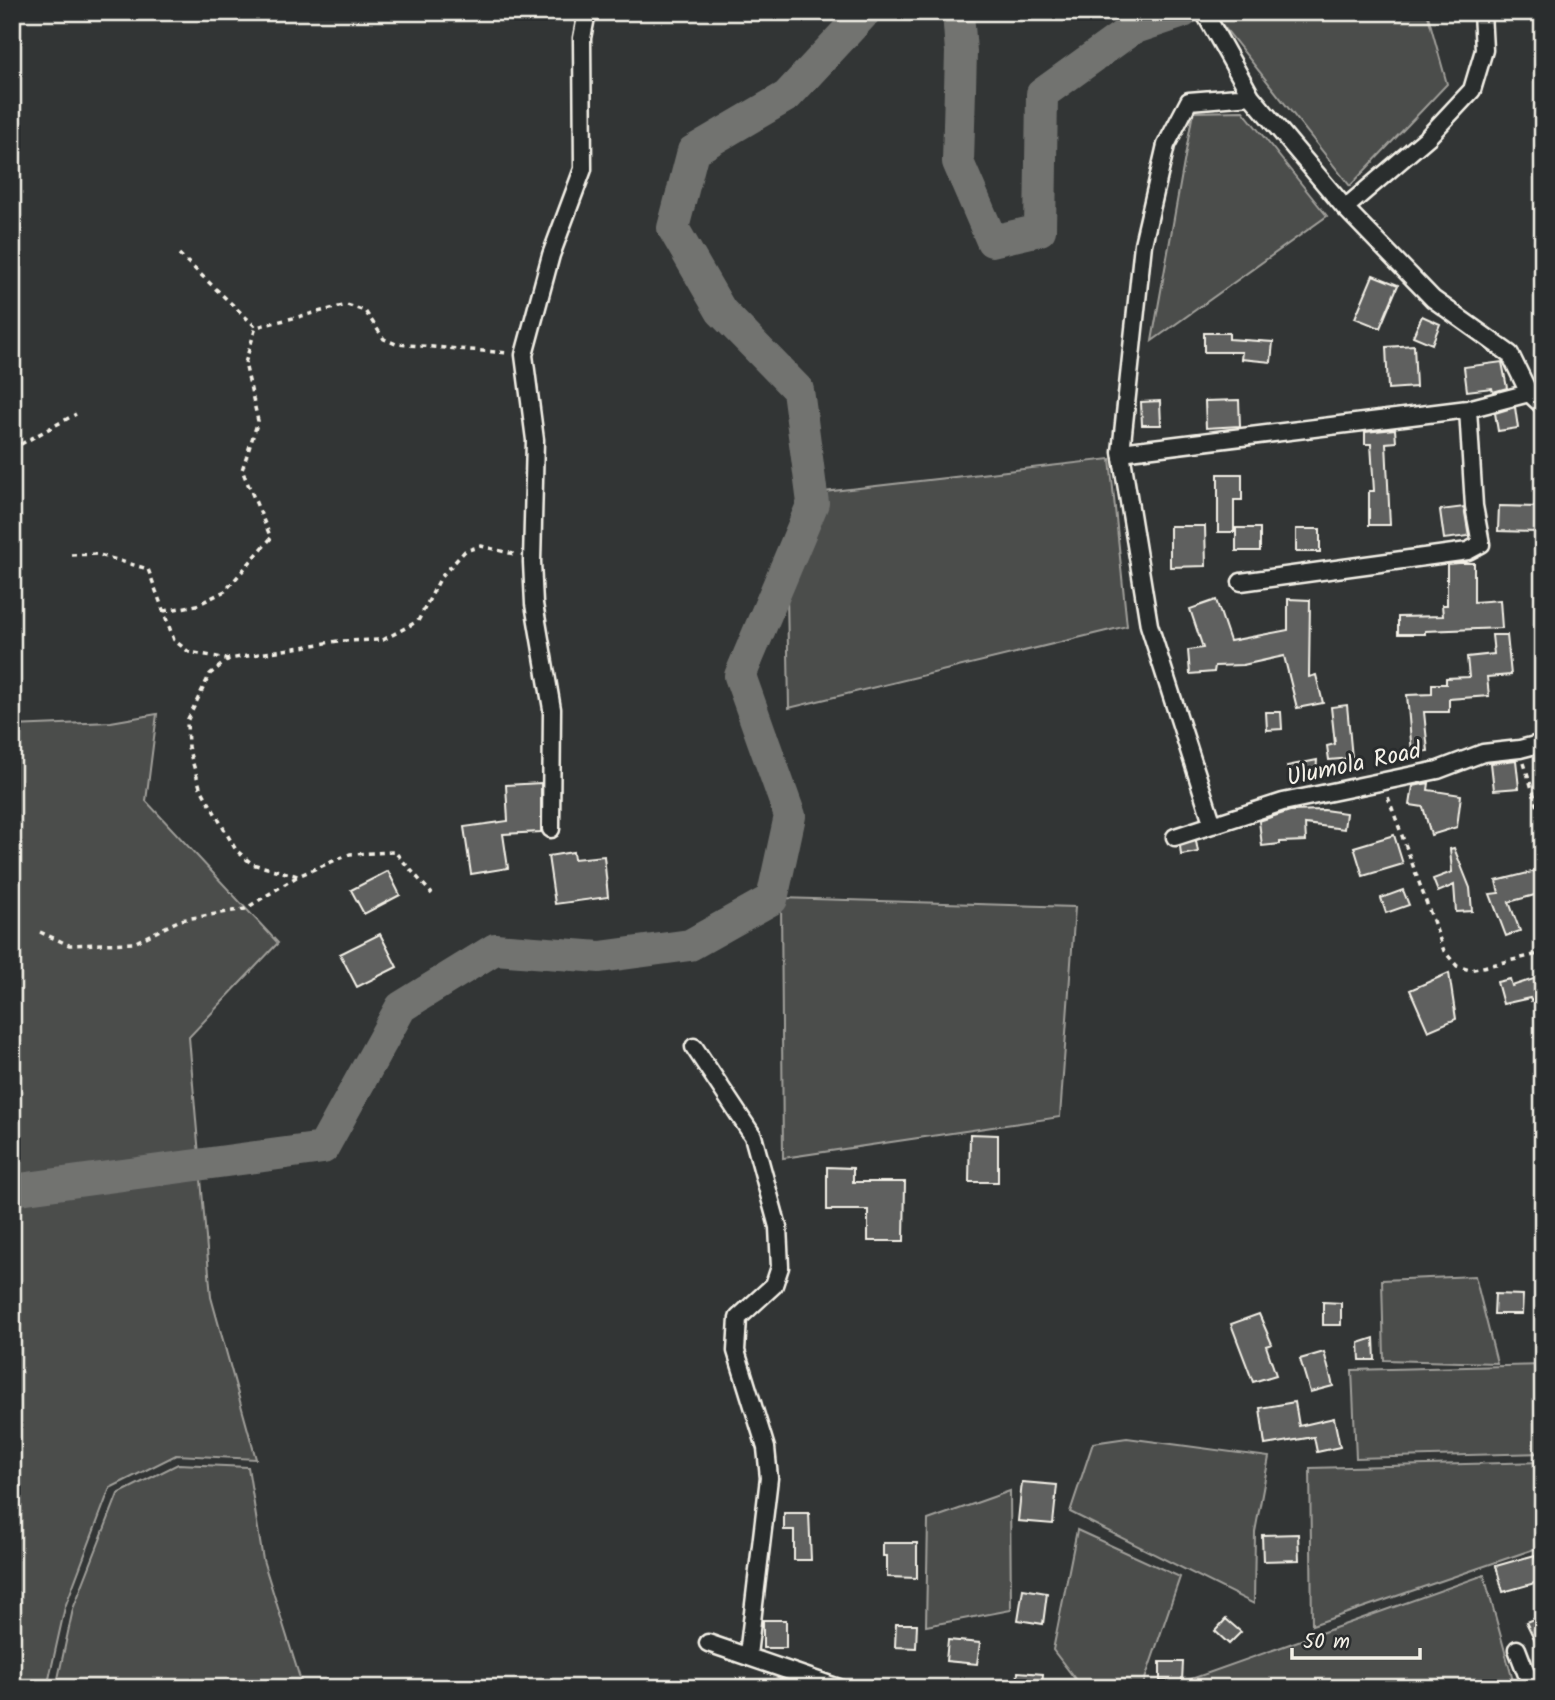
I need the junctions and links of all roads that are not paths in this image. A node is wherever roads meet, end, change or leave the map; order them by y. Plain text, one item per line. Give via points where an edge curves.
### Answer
1 (587, 12) edge
2 (1203, 12) edge
3 (1482, 12) edge
4 (1251, 96) junction
5 (1345, 208) junction
6 (1529, 393) junction
7 (1543, 406) edge
8 (1468, 409) junction
9 (1121, 452) junction
10 (1241, 582) dead end
11 (1543, 743) edge
12 (1213, 825) junction
13 (551, 830) dead end
14 (1175, 837) dead end
15 (694, 1047) dead end
16 (708, 1643) dead end
17 (1517, 1649) dead end
18 (748, 1655) junction
19 (839, 1688) edge
20 (1532, 1688) edge

1 - 13 street via 582,38 583,169 551,255 524,355 535,440 534,604 552,709
2 - 4 street
3 - 5 street via 1483,50 1472,90 1428,137
4 - 5 street
4 - 9 street via 1189,102 1166,145 1143,244
5 - 6 street via 1433,299 1510,354
6 - 7 street
6 - 8 street
8 - 9 street
8 - 10 street via 1481,544 1468,551
9 - 12 street via 1149,625
11 - 12 street, Ulumola Road via 1483,753 1438,770 1283,803
12 - 14 street, Ulumola Road
15 - 18 street via 754,1136 778,1227 780,1267 774,1285 738,1318 736,1351 766,1448 769,1478
16 - 18 street
17 - 20 street
18 - 19 street

